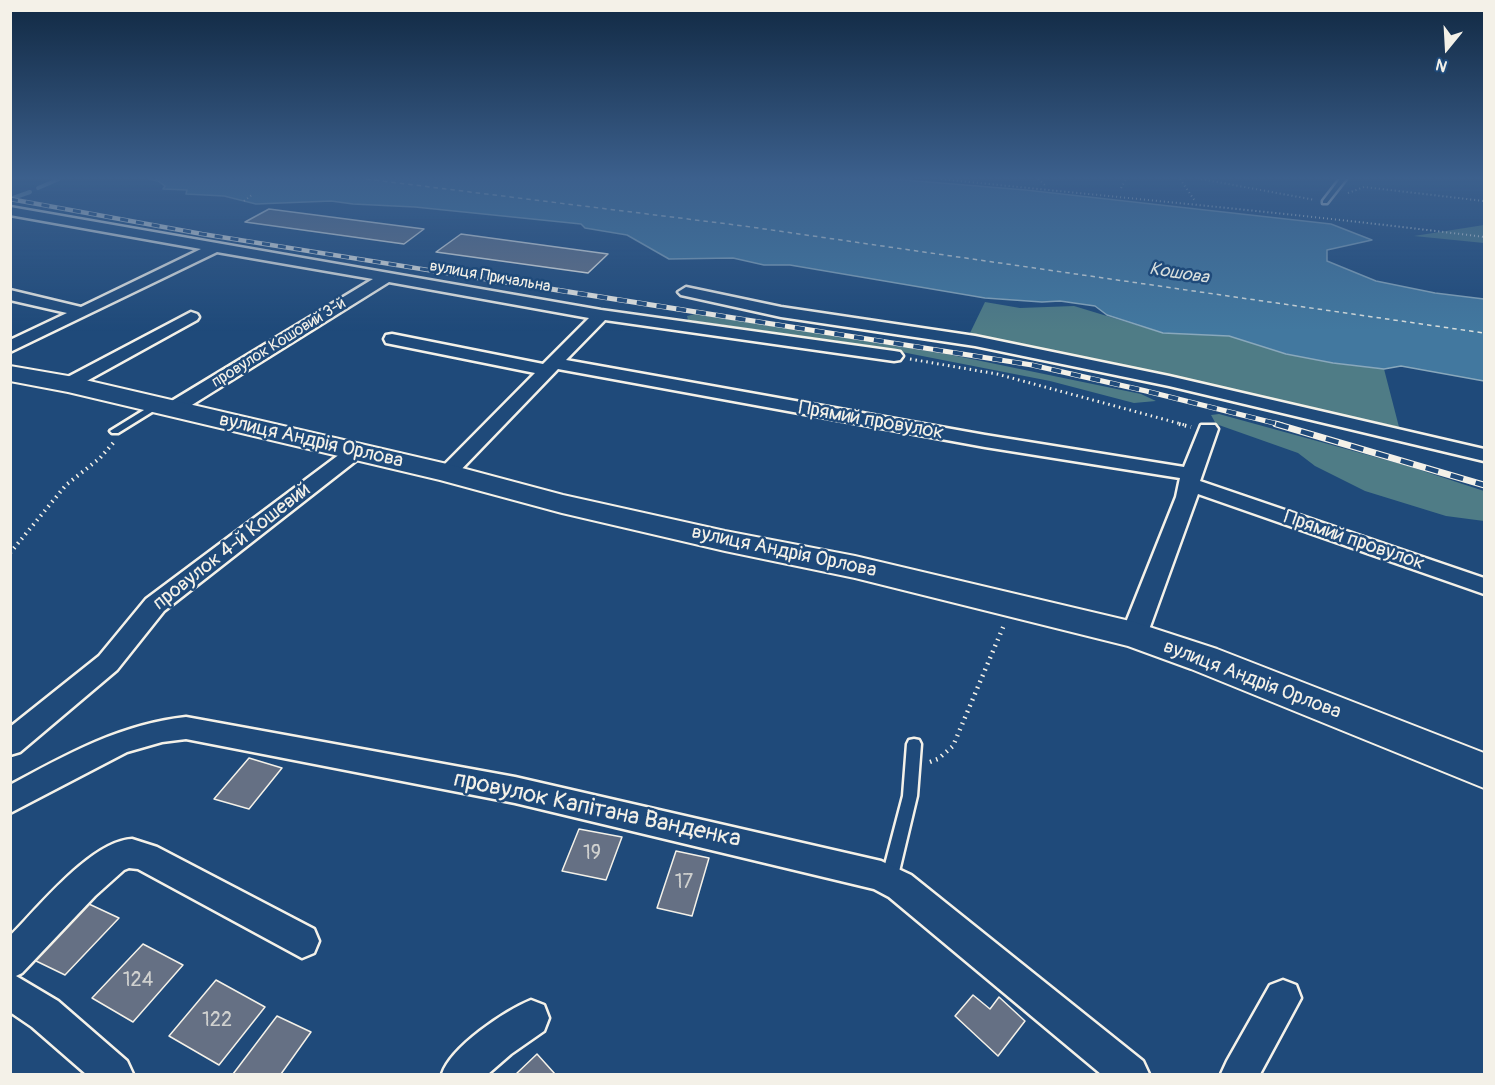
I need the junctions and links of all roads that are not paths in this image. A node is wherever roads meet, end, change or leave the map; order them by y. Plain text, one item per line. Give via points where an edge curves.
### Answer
1 (117, 230) edge
2 (216, 247) junction
3 (387, 277) junction
4 (686, 292) dead end
5 (10, 295) edge
6 (83, 312) junction
7 (601, 315) junction
8 (191, 317) dead end
9 (392, 339) dead end
10 (10, 347) edge
11 (894, 357) road end
12 (549, 367) junction
13 (10, 373) edge
14 (68, 384) junction
15 (165, 407) junction
16 (116, 430) road end
17 (1207, 430) road end
18 (355, 452) junction
19 (1485, 455) edge
20 (447, 473) junction
21 (1190, 479) junction
22 (1485, 586) edge
23 (1134, 635) junction
24 (10, 744) edge
25 (914, 744) dead end
26 (1485, 771) edge
27 (10, 800) edge
28 (889, 880) junction
29 (302, 941) dead end
30 (10, 961) edge
31 (10, 991) edge
32 (1283, 998) dead end
33 (531, 1018) dead end
34 (1119, 1071) edge
35 (109, 1073) edge
36 (461, 1074) edge
37 (1240, 1074) edge

1 - 2 street, вулиця Причальна
2 - 3 street, вулиця Причальна
2 - 6 street
3 - 7 street, вулиця Причальна
3 - 15 street, провулок Кошовий 3-й
4 - 19 street via 781,312 975,340
5 - 6 street
6 - 10 street
7 - 11 street, вулиця Причальна
7 - 12 street
8 - 14 street
9 - 12 street, Прямий провулок
12 - 20 street
12 - 21 street, Прямий провулок
13 - 14 street, вулиця Андрія Орлова
14 - 15 street, вулиця Андрія Орлова
15 - 16 lane
15 - 18 street, вулиця Андрія Орлова
17 - 21 street
18 - 20 street, вулиця Андрія Орлова
18 - 24 street, провулок 4-й Кошевий via 155,605 108,663
20 - 23 street, вулиця Андрія Орлова via 562,504 855,567
21 - 22 street, Прямий провулок
21 - 23 street via 1187,497
23 - 26 street, вулиця Андрія Орлова
25 - 28 lane via 909,811
27 - 28 street, провулок Капітана Ванденка via 125,740 148,732 186,728 515,790 852,867
28 - 34 street, провулок Капітана Ванденка
29 - 30 street via 146,857 132,854 122,855 103,867
31 - 35 street via 45,1014
32 - 37 street
33 - 36 street

